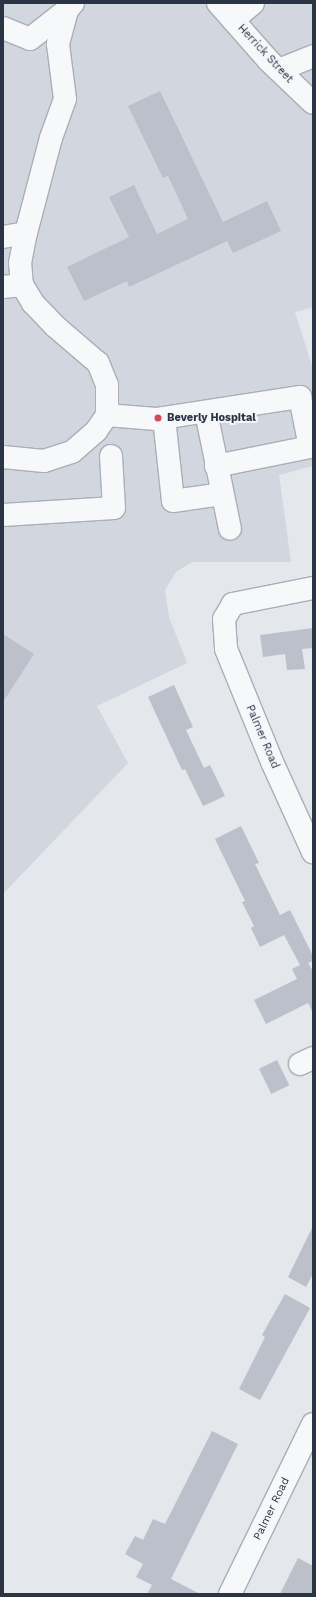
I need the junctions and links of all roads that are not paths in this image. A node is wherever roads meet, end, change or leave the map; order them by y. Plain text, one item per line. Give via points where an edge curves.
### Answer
1 (218, 3) edge
2 (253, 3) edge
3 (70, 6) edge
4 (233, 20) junction
5 (3, 28) edge
6 (313, 56) edge
7 (279, 70) junction
8 (313, 103) edge
9 (26, 233) junction
10 (3, 237) edge
11 (12, 286) edge
12 (206, 412) junction
13 (107, 414) junction
14 (164, 418) junction
15 (111, 456) dead end
16 (3, 458) edge
17 (216, 466) junction
18 (222, 494) junction
19 (3, 515) edge
20 (230, 529) dead end
21 (313, 588) edge
22 (313, 852) edge
23 (313, 1424) edge
24 (230, 1594) edge

1 - 4 street, Herrick Street
2 - 4 street
3 - 5 street via 30,39
3 - 9 street via 58,44 65,99 51,138
4 - 7 street, Herrick Street
6 - 7 street
7 - 8 street, Herrick Street
9 - 10 street
9 - 11 street
11 - 13 street via 34,303 55,326 98,363 107,385
12 - 14 street
12 - 17 street
12 - 17 street via 300,397 310,447
13 - 14 street
13 - 16 street via 96,432 72,452 44,461
14 - 18 street via 173,500
15 - 19 street via 114,508
17 - 18 street
18 - 20 street
21 - 22 street, Palmer Road via 233,604 224,619 226,649 273,764
23 - 24 street, Palmer Road

